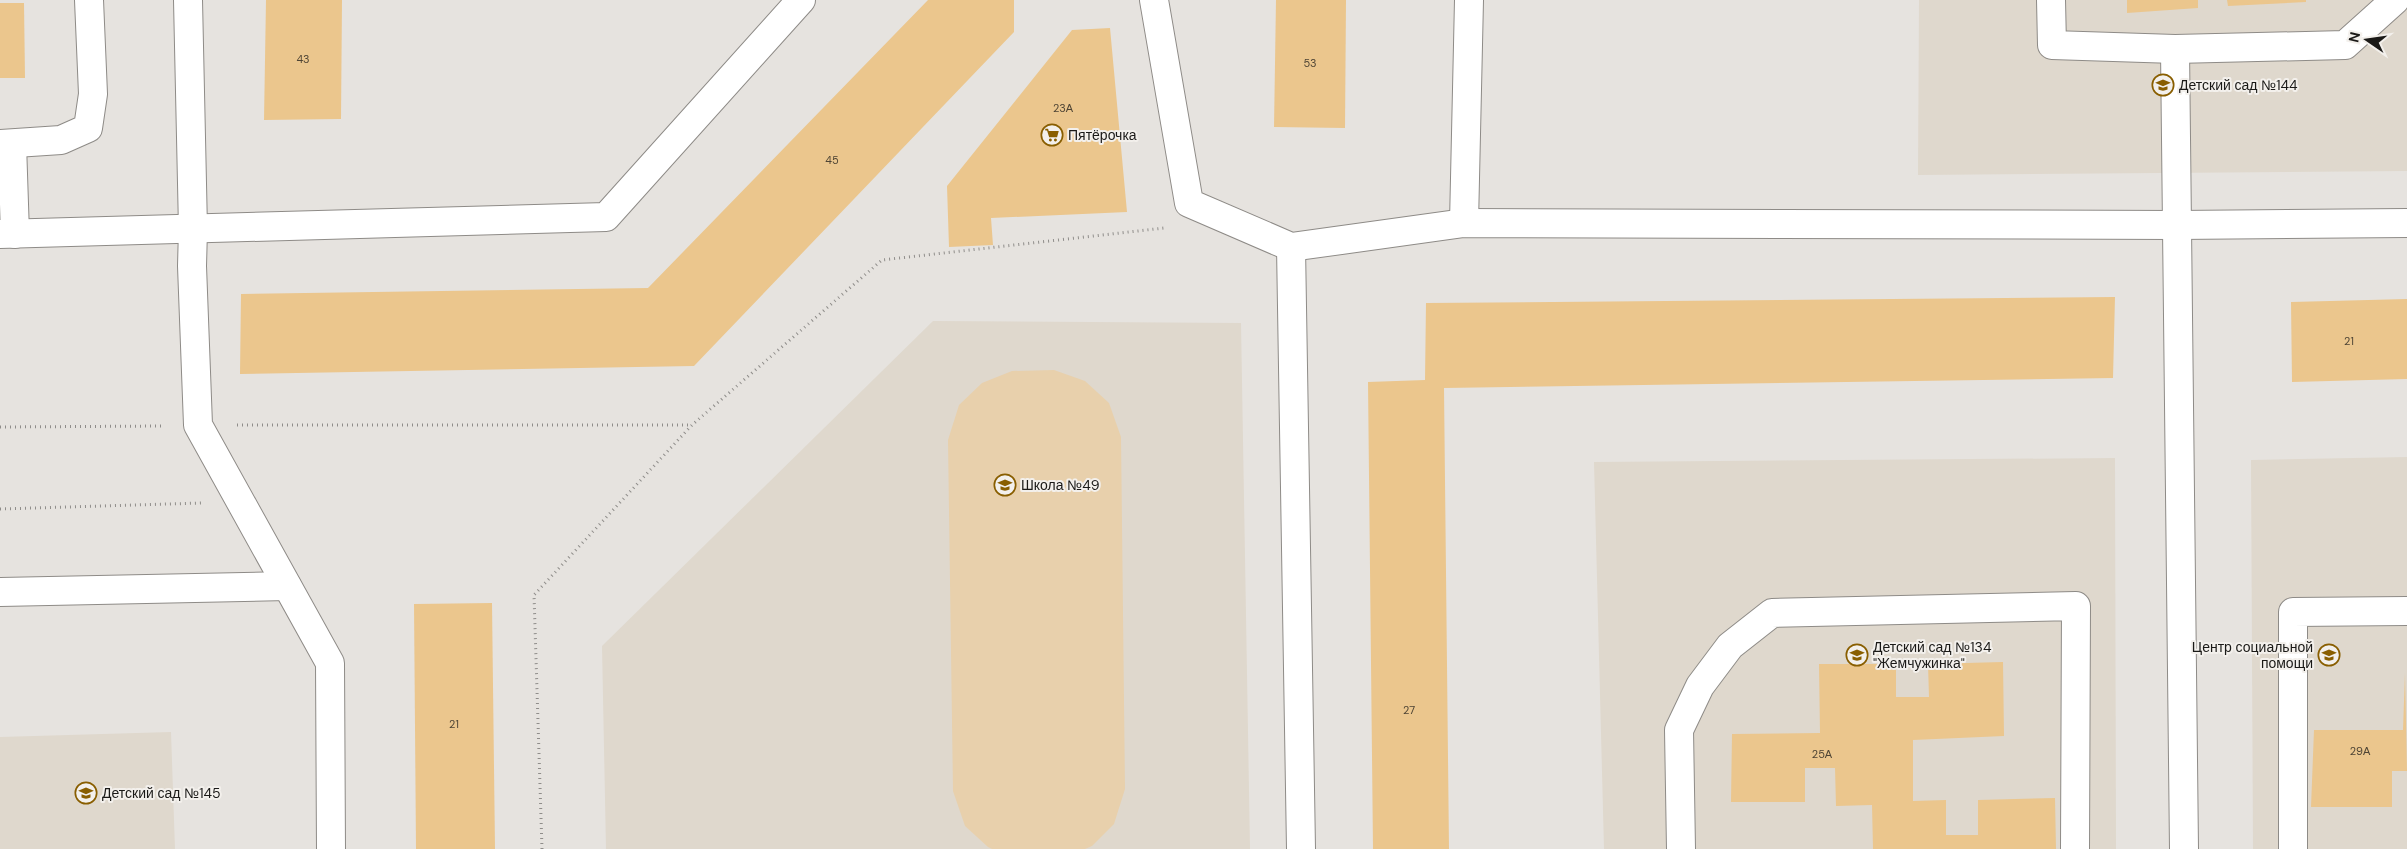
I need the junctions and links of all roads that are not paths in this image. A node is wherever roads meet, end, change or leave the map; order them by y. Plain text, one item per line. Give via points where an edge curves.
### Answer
1 (89, 0) edge
2 (188, 0) edge
3 (801, 0) edge
4 (1154, 0) edge
5 (1469, 0) edge
6 (2051, 0) edge
7 (2395, 0) edge
8 (2175, 49) junction
9 (6, 144) edge
10 (1464, 223) junction
11 (2407, 223) edge
12 (2177, 225) junction
13 (193, 229) junction
14 (8, 234) edge
15 (1291, 247) junction
16 (287, 586) junction
17 (0, 592) edge
18 (2407, 611) edge
19 (331, 849) edge
20 (1301, 849) edge
21 (1681, 849) edge
22 (2075, 849) edge
23 (2184, 849) edge
24 (2293, 849) edge

1 - 9 lane via 92,94 88,128 61,140
2 - 13 lane
3 - 13 lane via 606,217
4 - 15 lane via 1189,203
5 - 10 lane
6 - 8 lane via 2052,45
7 - 8 lane via 2345,45
8 - 12 lane
9 - 14 lane
10 - 12 lane
10 - 15 lane
11 - 12 lane
12 - 23 lane
13 - 14 lane
13 - 16 lane via 198,425
15 - 20 lane
16 - 17 lane
16 - 19 lane via 330,662
18 - 24 lane via 2293,612
21 - 22 lane via 1679,730 1700,686 1730,646 1772,613 2076,606

